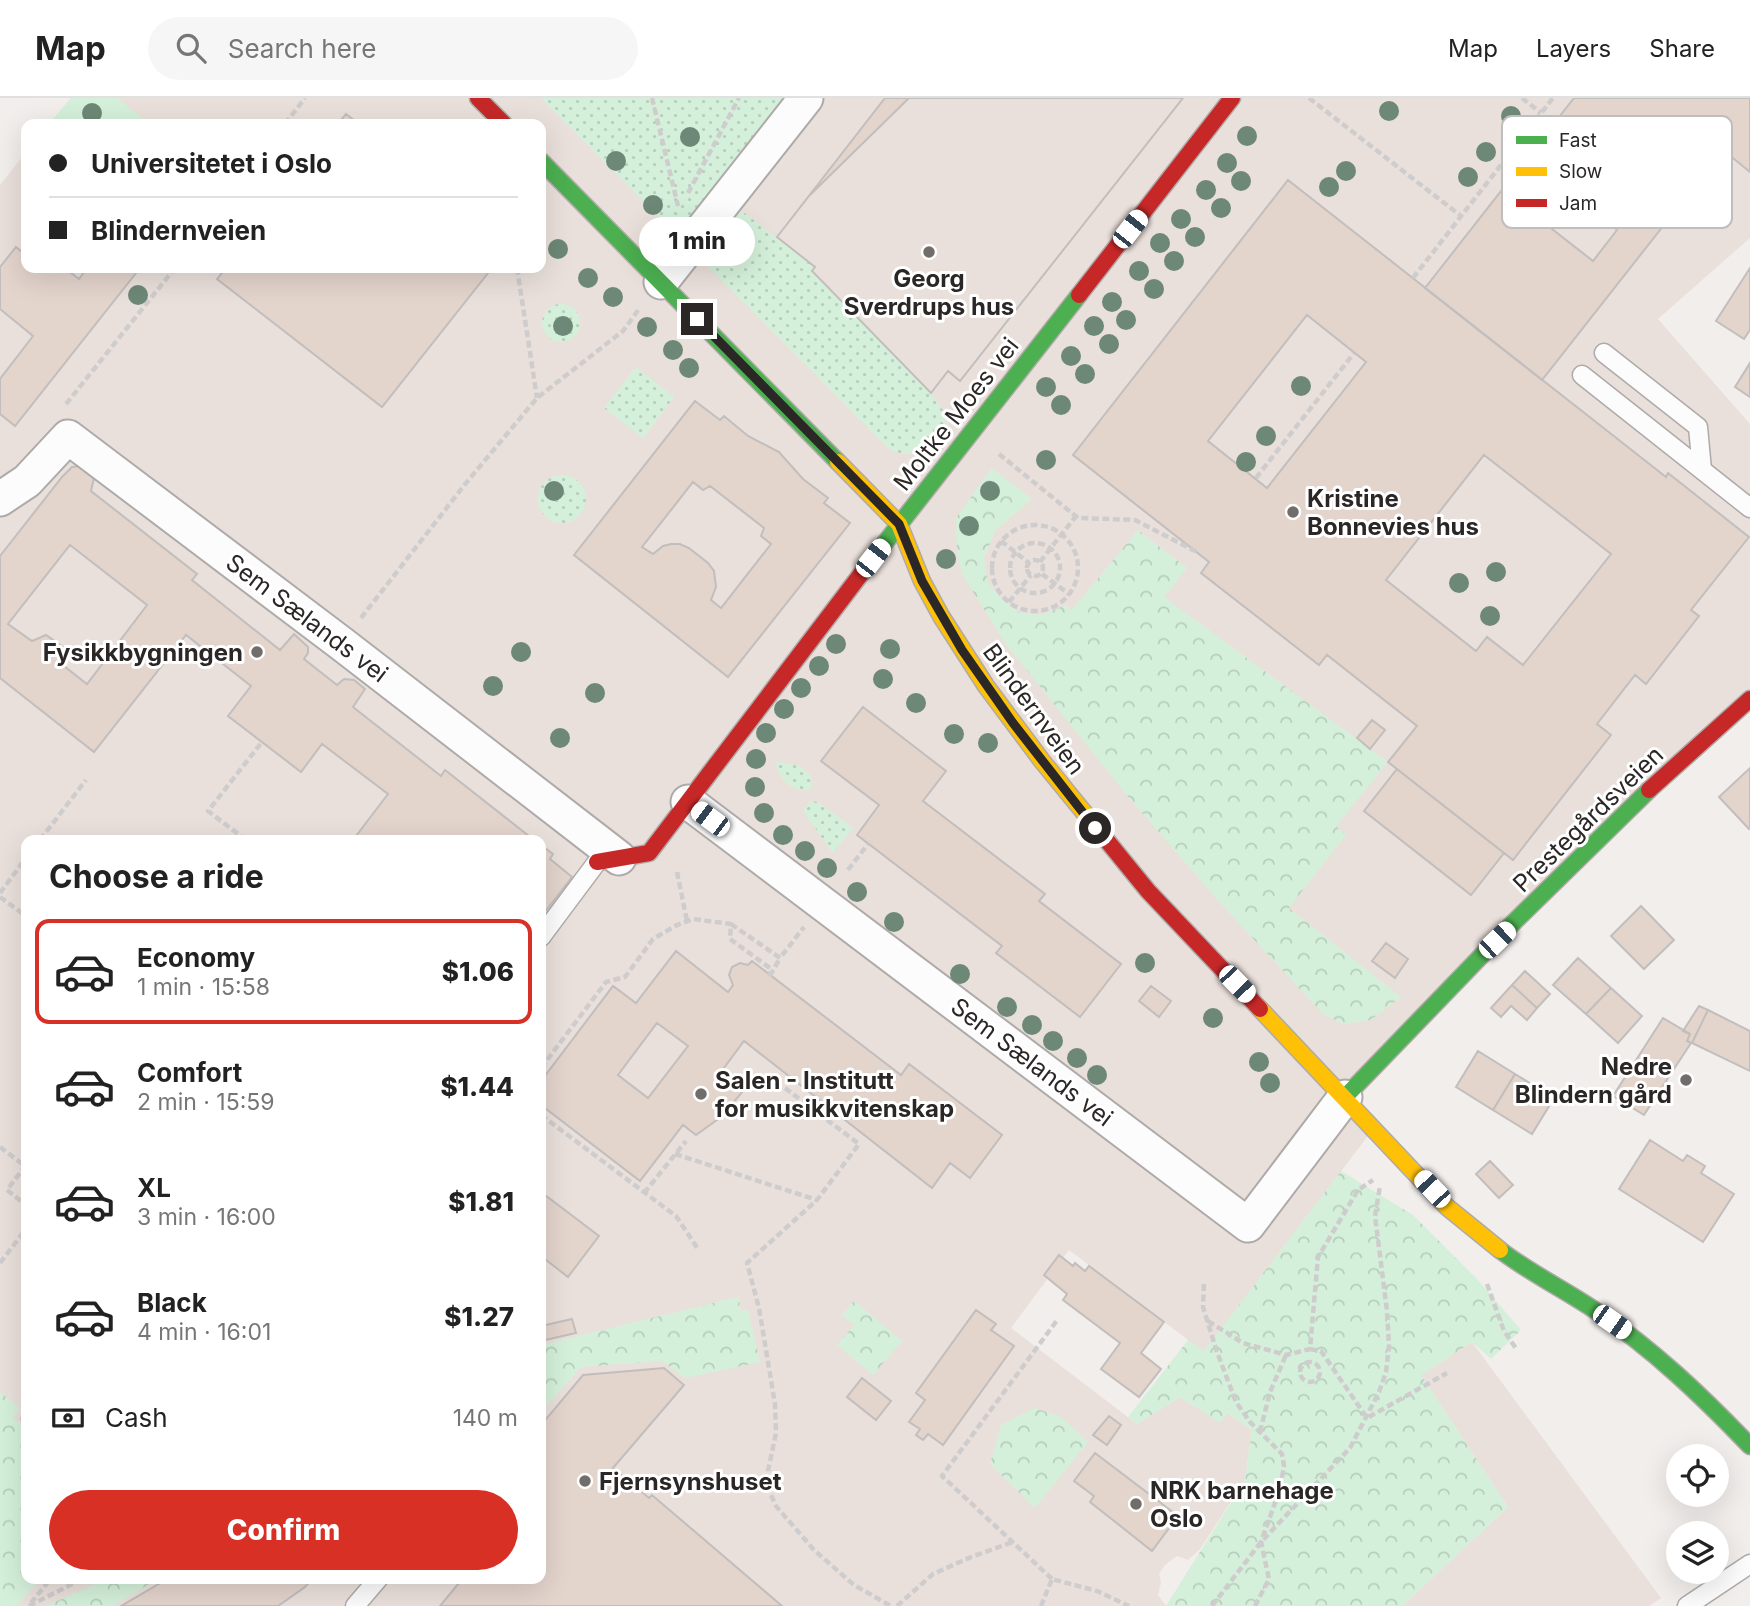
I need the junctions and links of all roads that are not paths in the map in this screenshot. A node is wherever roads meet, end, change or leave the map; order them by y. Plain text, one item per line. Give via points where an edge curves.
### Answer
1 (478, 98) edge
2 (806, 98) edge
3 (1233, 98) edge
4 (499, 119) edge
5 (546, 166) edge
6 (661, 282) junction
7 (1604, 353) dead end
8 (1582, 375) dead end
9 (1702, 470) junction
10 (0, 499) edge
11 (1750, 508) edge
12 (899, 524) junction
13 (1750, 699) edge
14 (688, 802) junction
15 (608, 860) junction
16 (546, 931) edge
17 (1345, 1097) junction
18 (1750, 1446) edge
19 (1750, 1564) edge
20 (374, 1584) edge
21 (355, 1606) edge
22 (1687, 1606) edge

1 - 4 street
2 - 6 street
3 - 12 street, Moltke Moes vei
5 - 6 street, Blindernveien
6 - 12 street, Blindernveien
7 - 9 lane via 1698,427
8 - 9 lane
9 - 11 lane
10 - 15 street, Sem Sælands vei via 27,481 68,437 342,644
12 - 14 street, Moltke Moes vei
12 - 17 street, Blindernveien via 941,616 1042,761 1148,891
13 - 17 street, Prestegårdsveien via 1601,836
14 - 15 street, Moltke Moes vei via 649,853
14 - 17 street, Sem Sælands vei via 1248,1225
15 - 16 lane
17 - 18 street, Blindernveien via 1447,1207 1504,1254 1598,1312 1651,1352
19 - 22 lane
20 - 21 lane

